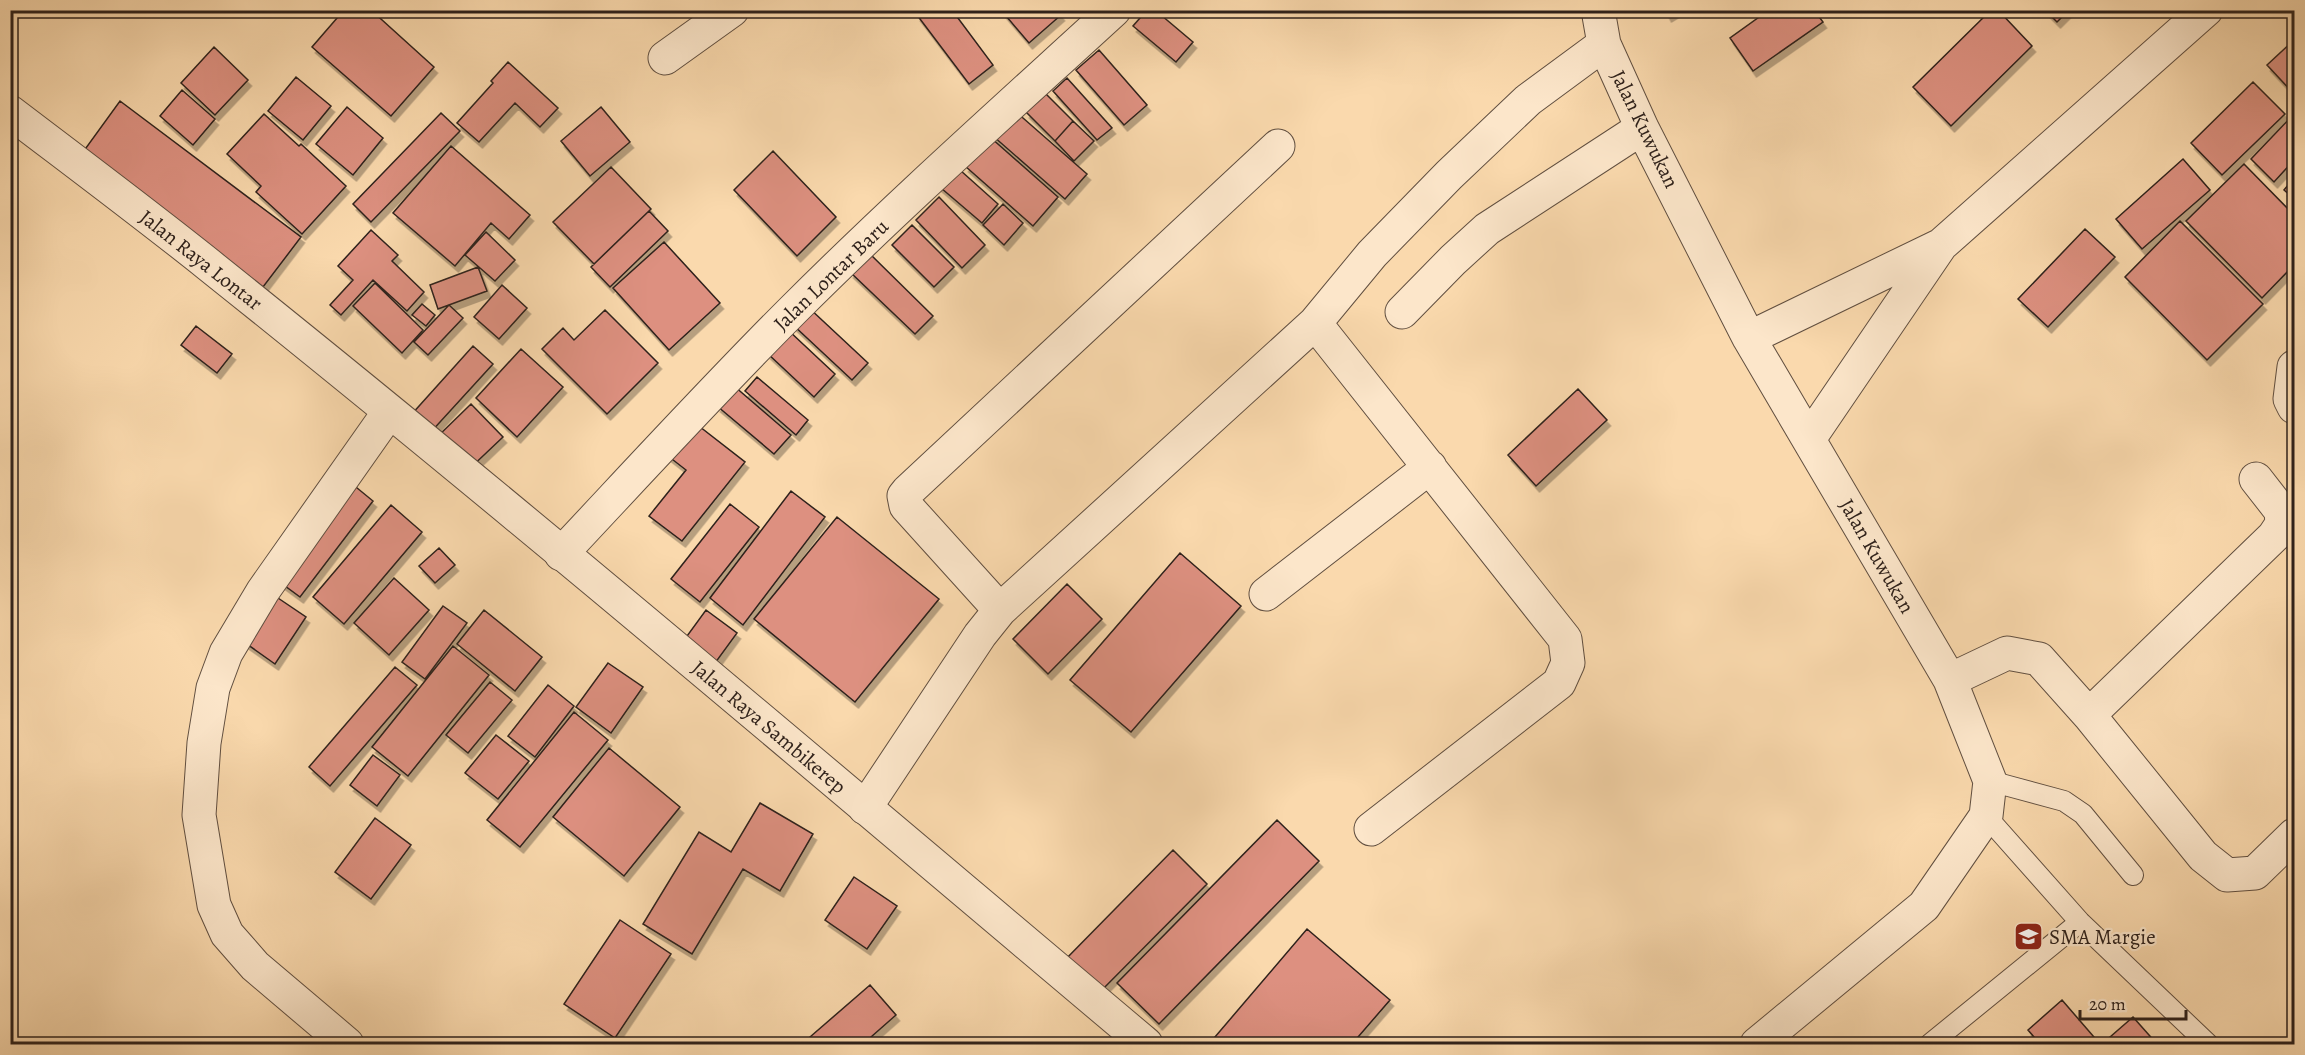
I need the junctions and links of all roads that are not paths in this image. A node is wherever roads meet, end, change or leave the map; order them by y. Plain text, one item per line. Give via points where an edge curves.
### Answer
1 (732, 10) edge
2 (1114, 10) edge
3 (1598, 10) edge
4 (2206, 10) edge
5 (1604, 44) junction
6 (665, 58) dead end
7 (10, 112) edge
8 (1642, 128) junction
9 (1278, 146) dead end
10 (1941, 245) junction
11 (1402, 312) dead end
12 (1315, 323) junction
13 (1749, 338) junction
14 (2295, 367) edge
15 (2295, 406) edge
16 (389, 412) junction
17 (1809, 439) junction
18 (1430, 467) junction
19 (2256, 479) dead end
20 (561, 554) junction
21 (1266, 594) dead end
22 (1000, 610) junction
23 (1950, 680) junction
24 (2090, 715) junction
25 (1990, 781) junction
26 (865, 808) junction
27 (1986, 816) junction
28 (1371, 829) dead end
29 (2295, 835) edge
30 (2133, 875) dead end
31 (2080, 922) junction
32 (347, 1044) edge
33 (1146, 1044) edge
34 (1757, 1044) edge
35 (1930, 1044) edge
36 (2208, 1044) edge

1 - 6 street
2 - 20 street, Jalan Lontar Baru via 794,309
3 - 5 street, Jalan Kuwukan
4 - 10 street
5 - 8 street, Jalan Kuwukan
5 - 12 street via 1528,100 1449,175 1372,254
7 - 16 street, Jalan Raya Lontar via 208,264
8 - 11 street via 1487,230
8 - 13 street, Jalan Kuwukan
9 - 22 street via 908,490 906,506
10 - 13 street
10 - 17 street
12 - 18 street
12 - 22 street
13 - 17 street, Jalan Kuwukan
14 - 15 street via 2290,399
16 - 20 street, Jalan Raya Sambikerep
16 - 32 street via 263,591 226,653 213,688 199,815 214,905 227,934 255,966
17 - 23 street, Jalan Kuwukan
18 - 21 street
18 - 28 street via 1565,639 1568,663 1558,683
19 - 24 street via 2281,511 2282,524 2274,537
20 - 26 street, Jalan Raya Sambikerep
22 - 26 street
23 - 24 street via 2007,653 2025,655 2039,659
23 - 25 street, Jalan Kuwukan
24 - 29 street via 2203,856 2227,875 2255,873
25 - 27 street, Jalan Kuwukan
25 - 30 lane via 2064,801 2083,814
26 - 33 street, Jalan Raya Sambikerep
27 - 31 lane
27 - 34 street, Jalan Kuwukan via 1924,906
31 - 35 lane
31 - 36 lane

